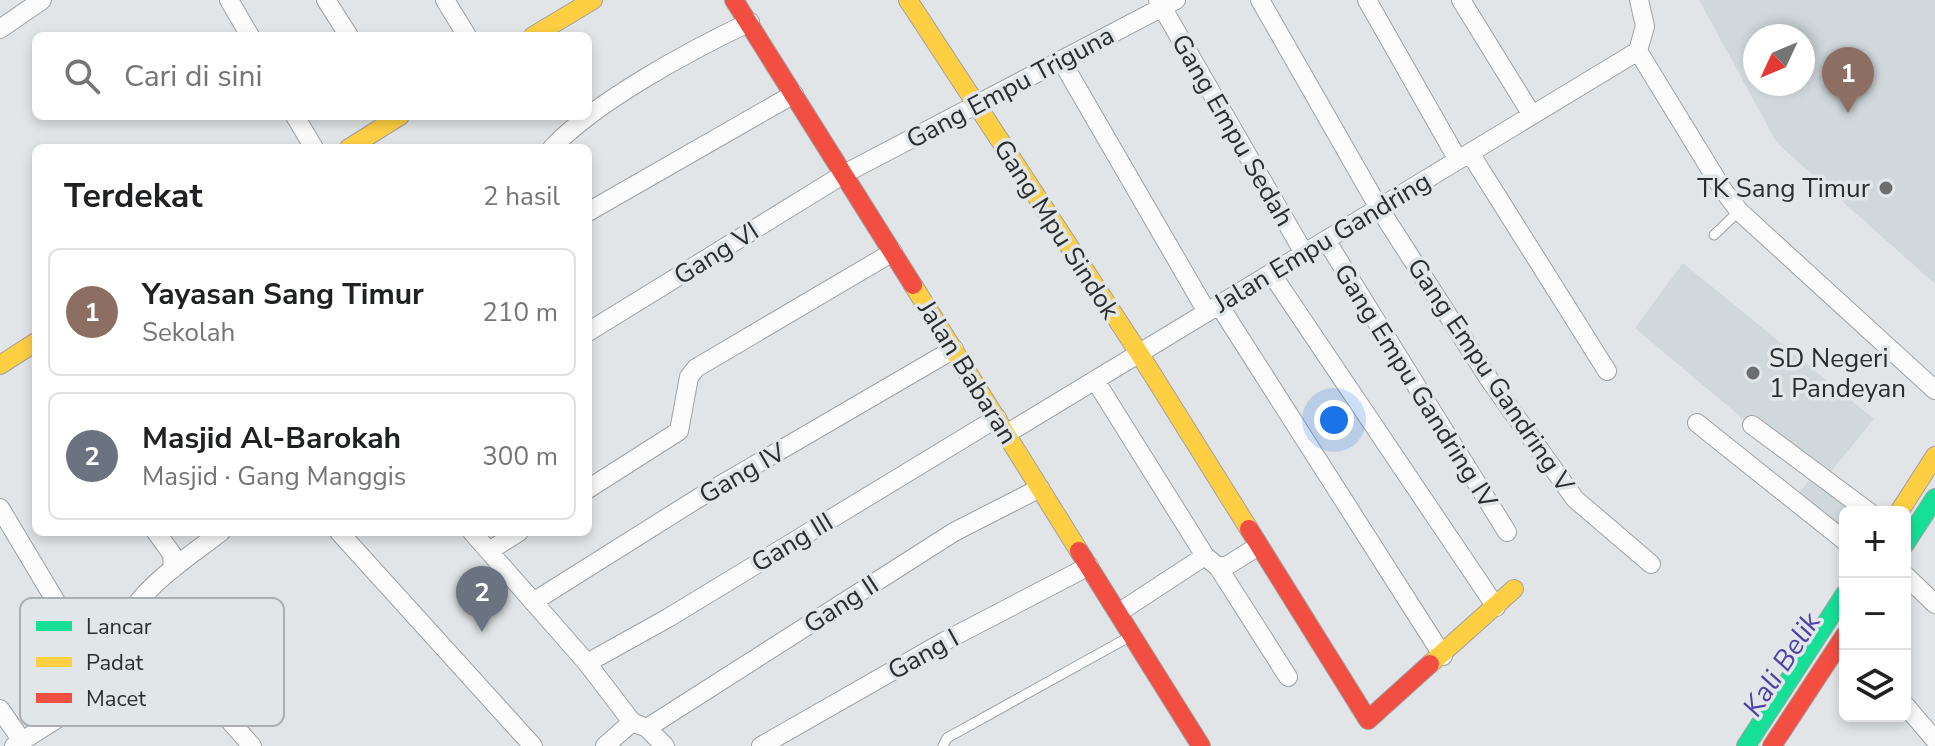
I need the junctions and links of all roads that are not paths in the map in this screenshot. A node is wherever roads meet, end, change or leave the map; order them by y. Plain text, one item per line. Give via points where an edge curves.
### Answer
1 (42, 0) edge
2 (229, 0) edge
3 (326, 0) edge
4 (445, 0) edge
5 (593, 0) edge
6 (734, 0) edge
7 (908, 0) edge
8 (1260, 0) edge
9 (1367, 0) edge
10 (1461, 0) edge
11 (1639, 0) edge
12 (1166, 3) edge
13 (750, 22) junction
14 (0, 29) edge
15 (248, 32) edge
16 (346, 32) edge
17 (465, 32) edge
18 (540, 32) edge
19 (1638, 51) junction
20 (1061, 60) junction
21 (794, 94) junction
22 (975, 105) junction
23 (592, 114) edge
24 (1532, 115) junction
25 (297, 120) edge
26 (393, 120) edge
27 (583, 120) edge
28 (312, 144) edge
29 (355, 144) edge
30 (556, 144) edge
31 (1464, 156) junction
32 (844, 174) junction
33 (1379, 208) junction
34 (592, 210) edge
35 (1739, 211) junction
36 (1714, 235) dead end
37 (1326, 240) junction
38 (893, 252) junction
39 (1304, 253) junction
40 (1271, 273) junction
41 (1213, 308) junction
42 (592, 330) edge
43 (954, 349) junction
44 (32, 351) edge
45 (1139, 353) junction
46 (0, 365) edge
47 (1607, 371) dead end
48 (1095, 380) junction
49 (1935, 390) edge
50 (1697, 423) dead end
51 (1752, 425) dead end
52 (1002, 426) junction
53 (1935, 456) edge
54 (592, 486) edge
55 (1040, 488) junction
56 (1935, 498) edge
57 (1861, 506) edge
58 (1903, 506) edge
59 (0, 508) edge
60 (1507, 532) dead end
61 (1911, 535) edge
62 (159, 536) edge
63 (216, 536) edge
64 (343, 536) edge
65 (476, 536) edge
66 (513, 536) edge
67 (1839, 536) edge
68 (1257, 547) junction
69 (489, 551) junction
70 (1212, 562) junction
71 (1651, 564) dead end
72 (1089, 566) junction
73 (173, 569) junction
74 (1908, 578) edge
75 (1514, 589) dead end
76 (54, 598) edge
77 (144, 598) edge
78 (533, 602) junction
79 (1839, 604) edge
80 (1935, 604) edge
81 (1496, 607) junction
82 (1118, 613) junction
83 (1132, 636) junction
84 (1839, 645) edge
85 (1443, 656) junction
86 (587, 663) junction
87 (1288, 677) dead end
88 (0, 709) edge
89 (1911, 712) edge
90 (640, 725) junction
91 (49, 726) edge
92 (234, 726) edge
93 (1935, 740) edge
94 (24, 743) edge
95 (1751, 744) edge
96 (252, 746) edge
97 (533, 746) edge
98 (605, 746) edge
99 (665, 746) edge
100 (761, 746) edge
101 (943, 746) edge
102 (1201, 746) edge
103 (1772, 746) edge

1 - 14 street
2 - 15 street
3 - 16 street
4 - 17 street
5 - 18 street
6 - 13 street, Jalan Babaran
7 - 22 street, Gang Mpu Sindok
8 - 33 street, Gang Empu Gandring V
9 - 31 street
10 - 24 street
11 - 19 street via 1645,26
12 - 20 street, Gang Empu Triguna
12 - 39 street, Gang Empu Sedah
13 - 21 street, Jalan Babaran
13 - 23 street
19 - 24 street, Jalan Empu Gandring
19 - 35 street
20 - 22 street, Gang Empu Triguna
20 - 41 street
21 - 32 street, Jalan Babaran
21 - 34 street
22 - 32 street, Gang Empu Triguna
22 - 45 street, Gang Mpu Sindok
24 - 31 street, Jalan Empu Gandring
25 - 28 street
26 - 29 street
27 - 30 street
31 - 33 street, Jalan Empu Gandring
31 - 47 street
32 - 38 street, Jalan Babaran
32 - 42 street, Gang VI
33 - 37 street, Jalan Empu Gandring
33 - 71 street, Gang Empu Gandring V via 1491,382 1575,499
35 - 36 lane
35 - 49 street
37 - 39 street, Jalan Empu Gandring
37 - 60 street, Gang Empu Gandring IV
38 - 43 street, Jalan Babaran
38 - 54 street via 696,368 689,377 679,431
39 - 40 street, Jalan Empu Gandring
40 - 41 street, Jalan Empu Gandring
40 - 81 street
41 - 45 street, Jalan Empu Gandring
41 - 85 street
43 - 52 street, Jalan Babaran
43 - 78 street, Gang IV
44 - 46 street
45 - 48 street, Jalan Empu Gandring
45 - 68 street, Gang Mpu Sindok
48 - 52 street, Jalan Empu Gandring
48 - 70 street
50 - 67 street
51 - 57 street
52 - 55 street, Jalan Babaran
52 - 86 street, Gang III
53 - 58 street
55 - 72 street, Jalan Babaran
55 - 90 street, Gang II via 954,532
56 - 61 street
59 - 76 street
62 - 73 street via 172,554
63 - 73 street
64 - 97 street
65 - 69 street
66 - 69 street
68 - 70 street
68 - 85 street, Gang Mpu Sindok via 1368,720
69 - 78 street
70 - 82 street
70 - 87 street
72 - 82 street, Jalan Babaran
72 - 100 street, Gang I
73 - 77 street
74 - 80 street
75 - 81 street
78 - 86 street
79 - 95 street
81 - 85 street
82 - 83 street, Jalan Babaran
83 - 101 lane via 947,738
83 - 102 street, Jalan Babaran
84 - 103 street
86 - 90 street
88 - 94 street
89 - 93 street
90 - 98 street, Gang II
90 - 99 street
91 - 94 street
92 - 96 street

